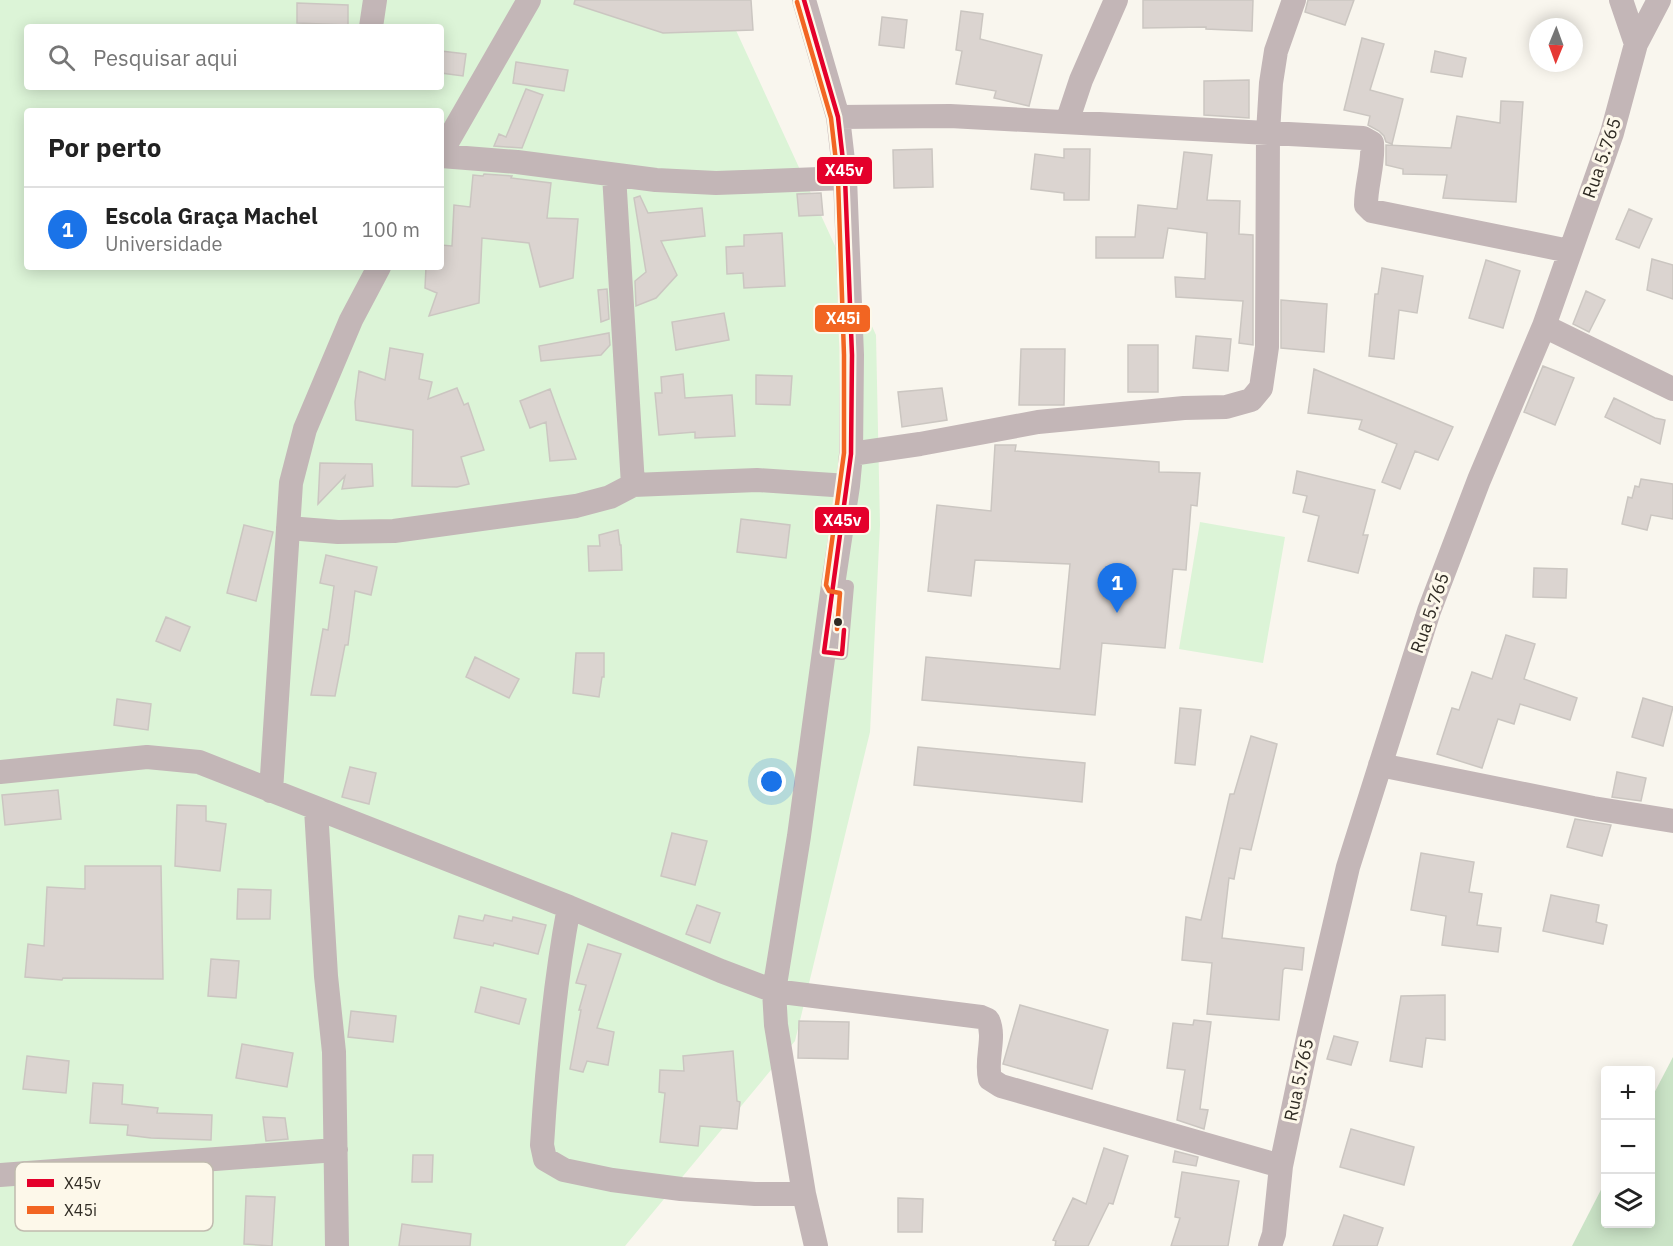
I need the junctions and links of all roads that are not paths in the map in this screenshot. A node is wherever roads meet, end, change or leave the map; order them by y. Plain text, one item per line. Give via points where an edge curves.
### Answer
1 (375, 0) edge
2 (529, 0) edge
3 (804, 0) edge
4 (1116, 0) edge
5 (1294, 0) edge
6 (1621, 0) edge
7 (1659, 0) edge
8 (371, 24) edge
9 (1636, 44) junction
10 (838, 117) junction
11 (1067, 122) junction
12 (1268, 133) junction
13 (444, 149) edge
14 (444, 154) edge
15 (614, 175) junction
16 (845, 178) junction
17 (1569, 251) junction
18 (377, 270) edge
19 (1544, 326) junction
20 (1673, 389) edge
21 (851, 454) junction
22 (633, 485) junction
23 (848, 486) junction
24 (288, 528) junction
25 (1380, 765) junction
26 (0, 772) edge
27 (271, 791) junction
28 (316, 809) junction
29 (1673, 821) edge
30 (569, 907) junction
31 (774, 991) junction
32 (336, 1150) junction
33 (175, 1162) edge
34 (1281, 1166) junction
35 (15, 1174) edge
36 (0, 1175) edge
37 (804, 1194) junction
38 (1275, 1242) edge
39 (337, 1246) edge
40 (816, 1246) edge

1 - 8 street
2 - 13 street
3 - 10 street
4 - 11 street
5 - 12 street via 1276,51
6 - 9 street
7 - 9 street, Rua 5.765
9 - 17 street, Rua 5.765 via 1612,133
10 - 11 street via 950,116
10 - 16 street
11 - 12 street
12 - 17 street via 1363,138 1372,143 1366,205 1372,211
12 - 21 street via 1267,346 1261,388 1251,400 1226,407 1038,422
14 - 15 street
15 - 16 street via 716,183
15 - 22 street
16 - 21 street via 852,355
17 - 19 street, Rua 5.765
18 - 24 street via 351,320 305,429 291,483
19 - 20 street
19 - 25 street, Rua 5.765 via 1429,611
21 - 23 street
22 - 23 street via 757,480
22 - 24 street via 576,506 394,531
23 - 31 street
24 - 27 street
25 - 29 street
25 - 34 street, Rua 5.765 via 1348,867
26 - 27 street via 147,757 200,762
27 - 28 street
28 - 30 street
28 - 32 street via 334,1052
30 - 31 street
30 - 37 street via 549,1044 542,1144 545,1159 564,1170 612,1180 681,1189
31 - 34 street via 981,1017 992,1028 990,1079 1001,1086
31 - 37 street
32 - 33 street
32 - 39 street
34 - 38 street, Rua 5.765
35 - 36 street
37 - 40 street

